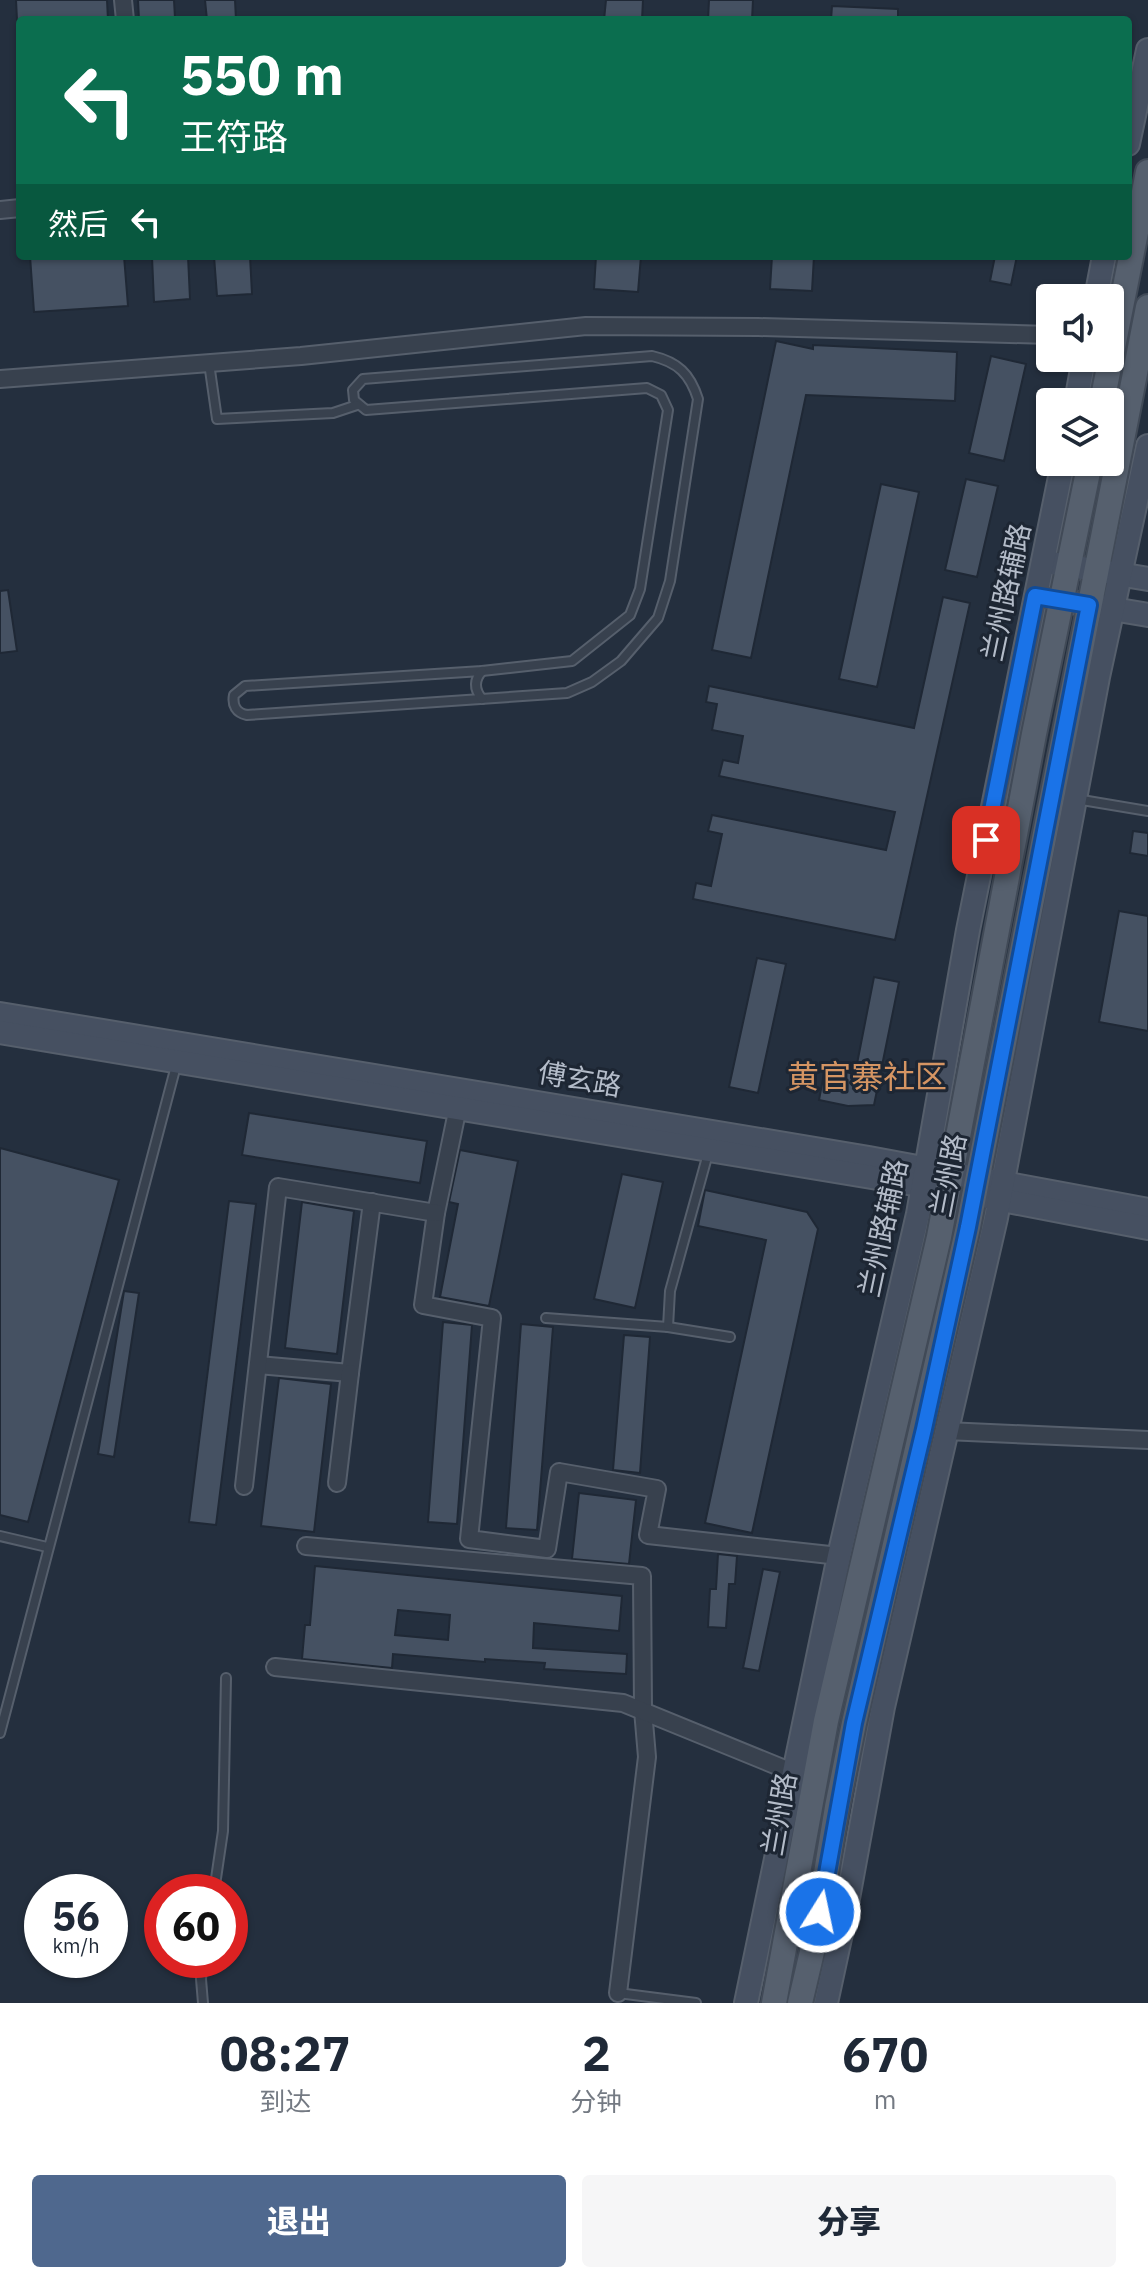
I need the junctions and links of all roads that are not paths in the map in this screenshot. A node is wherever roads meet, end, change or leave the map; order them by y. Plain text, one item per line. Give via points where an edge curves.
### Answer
1 (1148, 50) edge
2 (1132, 125) edge
3 (1148, 172) edge
4 (1132, 252) edge
5 (1103, 260) edge
6 (1130, 260) edge
7 (1099, 284) edge
8 (1148, 307) edge
9 (1036, 335) edge
10 (209, 363) junction
11 (0, 379) edge
12 (1105, 388) edge
13 (357, 405) junction
14 (1148, 446) edge
15 (1060, 476) edge
16 (1087, 476) edge
17 (1043, 561) junction
18 (1069, 565) junction
19 (1095, 570) junction
20 (1121, 574) junction
21 (1148, 579) edge
22 (1035, 596) junction
23 (1062, 600) junction
24 (1101, 607) junction
25 (1148, 615) edge
26 (482, 671) junction
27 (482, 699) junction
28 (1051, 795) junction
29 (1076, 799) junction
30 (1148, 811) edge
31 (0, 1014) edge
32 (0, 1032) edge
33 (177, 1061) junction
34 (458, 1107) junction
35 (709, 1149) junction
36 (925, 1177) junction
37 (949, 1181) junction
38 (976, 1186) junction
39 (1001, 1191) junction
40 (372, 1202) junction
41 (1148, 1210) edge
42 (436, 1213) junction
43 (1148, 1228) edge
44 (546, 1318) dead end
45 (668, 1327) junction
46 (730, 1337) dead end
47 (258, 1365) junction
48 (350, 1373) junction
49 (946, 1431) junction
50 (1148, 1440) edge
51 (337, 1483) dead end
52 (244, 1486) dead end
53 (0, 1536) edge
54 (306, 1546) dead end
55 (47, 1547) junction
56 (839, 1556) junction
57 (275, 1667) dead end
58 (226, 1678) dead end
59 (643, 1710) junction
60 (0, 1733) edge
61 (792, 1772) junction
62 (217, 1874) edge
63 (201, 1978) edge
64 (618, 1993) joint
65 (203, 2003) edge
66 (696, 2003) edge
67 (746, 2003) edge
68 (774, 2003) edge
69 (800, 2003) edge
70 (826, 2003) edge

1 - 2 street
3 - 4 main road
5 - 7 street
6 - 12 main road
8 - 19 main road, 兰州路
9 - 10 street via 586,326
10 - 11 street
10 - 13 lane via 217,419 333,413
13 - 26 lane via 366,410 647,388 666,402 659,477 640,589 630,615 572,661
13 - 27 lane via 353,390 363,379 652,356 683,369 693,383 698,399 670,581 658,618 621,661 592,682 567,693
14 - 20 street
15 - 17 street, 兰州路辅路
16 - 18 main road, 兰州路
17 - 18 street
17 - 22 street, 兰州路辅路
18 - 19 street
18 - 23 main road, 兰州路
19 - 20 street
19 - 24 main road, 兰州路
20 - 21 street
20 - 24 street
22 - 23 street
22 - 36 street, 兰州路辅路
23 - 24 street
23 - 37 main road, 兰州路
24 - 25 street
24 - 28 main road, 兰州路
24 - 29 street
26 - 27 lane via 476,688
26 - 27 lane via 245,686 233,699 238,712 247,715
28 - 29 lane
28 - 38 main road, 兰州路
29 - 30 lane
29 - 39 street
31 - 36 street, 傅玄路
32 - 33 street, 傅玄路
33 - 34 street, 傅玄路
33 - 55 lane
34 - 35 street, 傅玄路
34 - 42 street
35 - 36 street, 傅玄路
35 - 45 lane via 670,1291
36 - 37 street, 傅玄路
36 - 56 street, 兰州路辅路
37 - 38 street, 傅玄路
37 - 68 main road, 兰州路 via 826,1721
38 - 39 street, 傅玄路
38 - 69 main road, 兰州路 via 854,1723
39 - 41 street, 傅玄路
39 - 43 street, 傅玄路
39 - 49 street
40 - 42 street
40 - 47 street via 278,1187
40 - 48 street
42 - 56 street via 423,1305 492,1318 469,1539 547,1549 559,1472 657,1489 648,1535
44 - 45 lane
45 - 46 lane
47 - 48 street
47 - 52 street
48 - 51 street
49 - 50 street
49 - 70 street via 874,1751
53 - 55 lane
54 - 59 street via 642,1576
55 - 60 lane
56 - 61 street, 兰州路辅路
57 - 59 street via 623,1703
58 - 62 lane via 223,1831
59 - 61 street
59 - 64 street via 647,1757
61 - 67 street, 兰州路辅路
63 - 65 lane
64 - 66 lane

